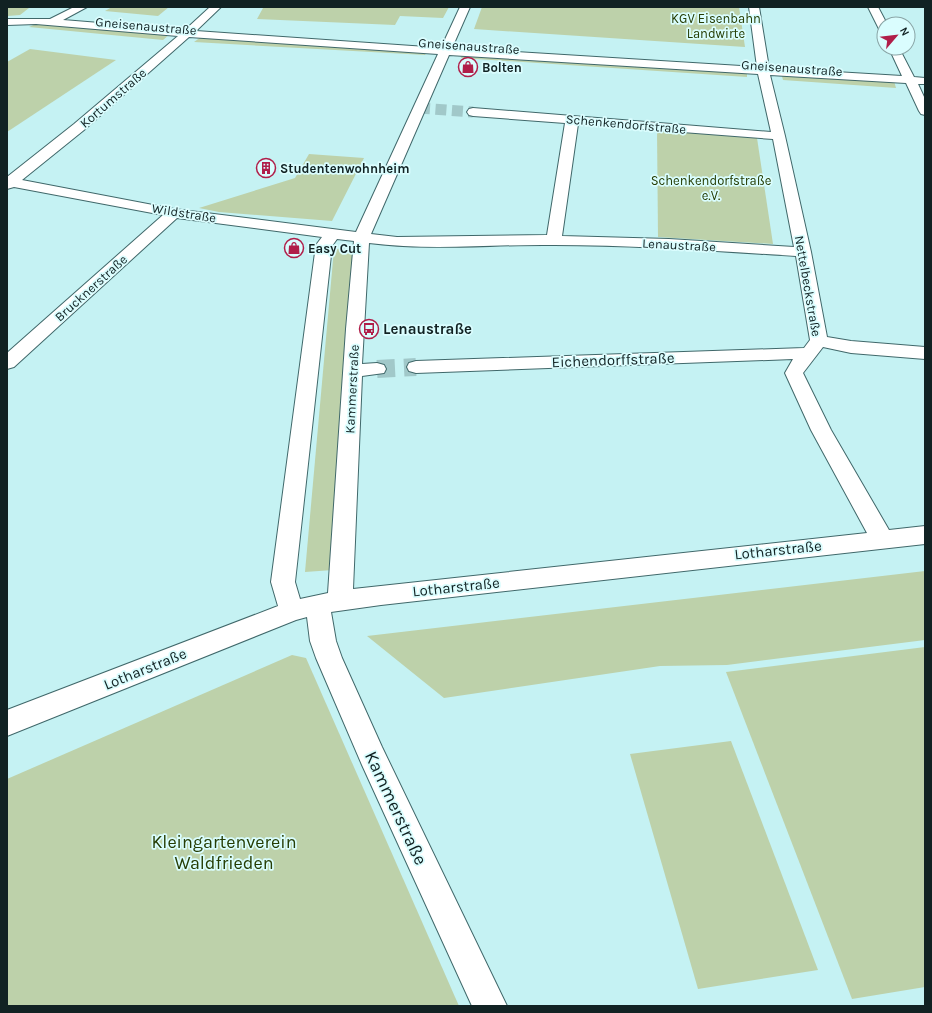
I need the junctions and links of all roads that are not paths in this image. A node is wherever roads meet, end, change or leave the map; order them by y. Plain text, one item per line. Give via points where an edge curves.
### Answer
1 (82, 7) edge
2 (216, 7) edge
3 (465, 7) edge
4 (754, 7) edge
5 (873, 7) edge
6 (36, 11) dead end
7 (878, 16) edge
8 (52, 22) junction
9 (9, 24) edge
10 (188, 33) junction
11 (176, 43) junction
12 (443, 55) junction
13 (898, 56) edge
14 (765, 75) junction
15 (910, 80) junction
16 (925, 81) edge
17 (920, 91) edge
18 (925, 111) edge
19 (473, 112) tunnel mouth
20 (572, 120) junction
21 (779, 136) junction
22 (8, 183) edge
23 (174, 213) junction
24 (333, 234) junction
25 (362, 237) junction
26 (554, 240) junction
27 (804, 252) junction
28 (815, 347) junction
29 (925, 353) edge
30 (7, 364) edge
31 (416, 367) tunnel mouth
32 (377, 369) tunnel mouth
33 (353, 370) junction
34 (925, 535) edge
35 (882, 539) junction
36 (317, 605) junction
37 (7, 723) edge
38 (490, 1006) edge

1 - 8 street
2 - 10 street, Kortumstraße
3 - 12 street, Kammerstraße
4 - 14 street, Nettelbeckstraße
5 - 7 street
6 - 9 street
8 - 9 street, Gneisenaustraße via 36,20
8 - 10 street, Gneisenaustraße
9 - 11 street, Gneisenaustraße via 21,28
10 - 11 street, Kortumstraße
10 - 12 street, Gneisenaustraße
11 - 12 street, Gneisenaustraße
11 - 22 street, Kortumstraße via 79,127
12 - 14 street, Gneisenaustraße
12 - 25 street, Kammerstraße
13 - 15 street
14 - 15 street, Gneisenaustraße
14 - 17 street, Gneisenaustraße
14 - 21 street, Nettelbeckstraße
15 - 16 street, Gneisenaustraße
15 - 17 street
17 - 18 street
19 - 20 street, Schenkendorfstraße
20 - 21 street, Schenkendorfstraße
20 - 26 street
21 - 27 street, Nettelbeckstraße
22 - 23 street, Wildstraße
23 - 24 street, Wildstraße
23 - 30 street, Brucknerstraße
24 - 25 street, Wildstraße
24 - 36 street, Kammerstraße via 324,245 283,582
25 - 26 street, Lenaustraße via 397,242
25 - 33 street, Kammerstraße
26 - 27 street, Lenaustraße
27 - 28 street, Nettelbeckstraße
28 - 29 street, Eichendorffstraße via 851,346
28 - 31 street, Eichendorffstraße
28 - 35 street, Nettelbeckstraße via 798,362 794,373 821,430
32 - 33 street
33 - 36 street, Kammerstraße
34 - 35 street, Lotharstraße
35 - 36 street, Lotharstraße
36 - 37 street, Lotharstraße
36 - 38 street, Kammerstraße via 323,641 329,658 372,756

